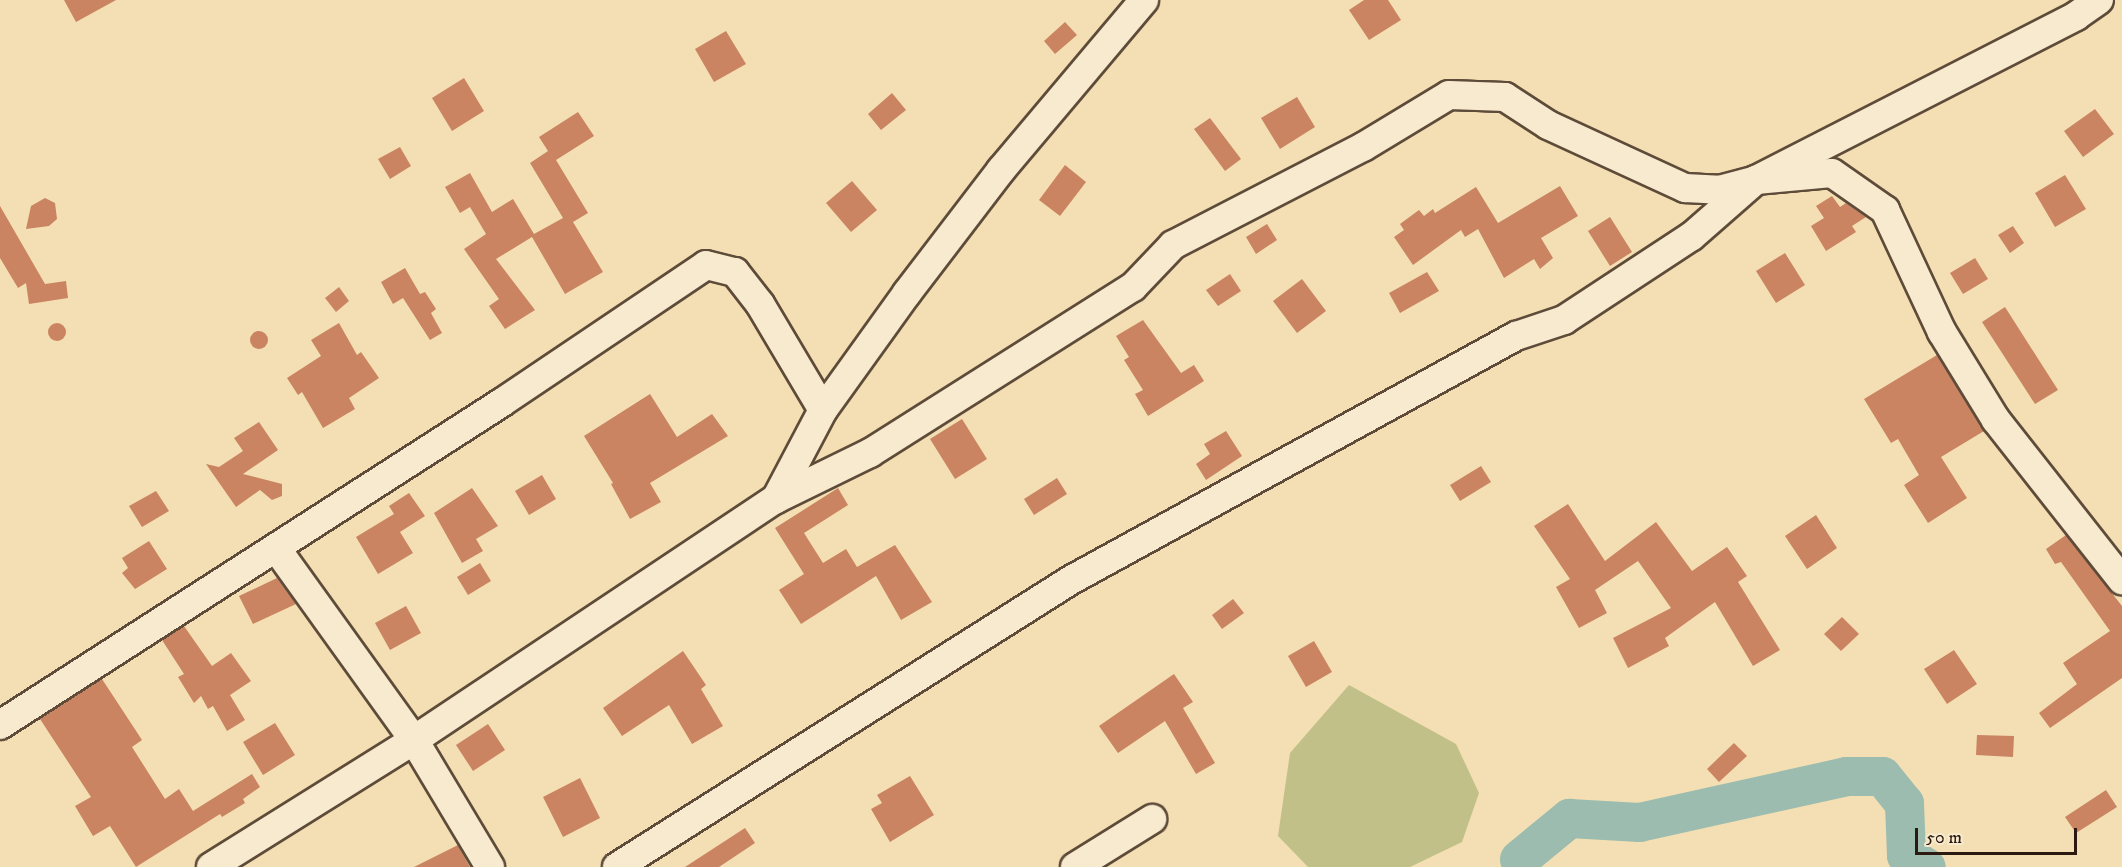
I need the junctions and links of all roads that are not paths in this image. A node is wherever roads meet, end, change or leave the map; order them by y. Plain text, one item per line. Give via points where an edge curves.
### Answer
1 (1144, 0) edge
2 (2099, 0) edge
3 (1756, 180) junction
4 (823, 410) junction
5 (776, 499) junction
6 (276, 548) junction
7 (2122, 580) edge
8 (0, 725) edge
9 (414, 740) junction
10 (1152, 819) dead end
11 (211, 867) edge
12 (490, 867) edge
13 (617, 867) edge
14 (1075, 867) edge

1 - 4 street via 1001,170
2 - 3 street via 2076,16
3 - 5 street via 1719,190 1685,188 1548,125 1505,97 1449,95 1363,147 1173,245 1133,287 870,453
3 - 7 street via 1832,173 1885,210 1942,332 1996,420
3 - 13 street via 1692,236 1564,320 1516,336 1071,580
4 - 5 street
4 - 6 street via 760,304 735,272 706,265
5 - 9 street
6 - 8 street
6 - 9 street
9 - 11 street
9 - 12 street
10 - 14 street

